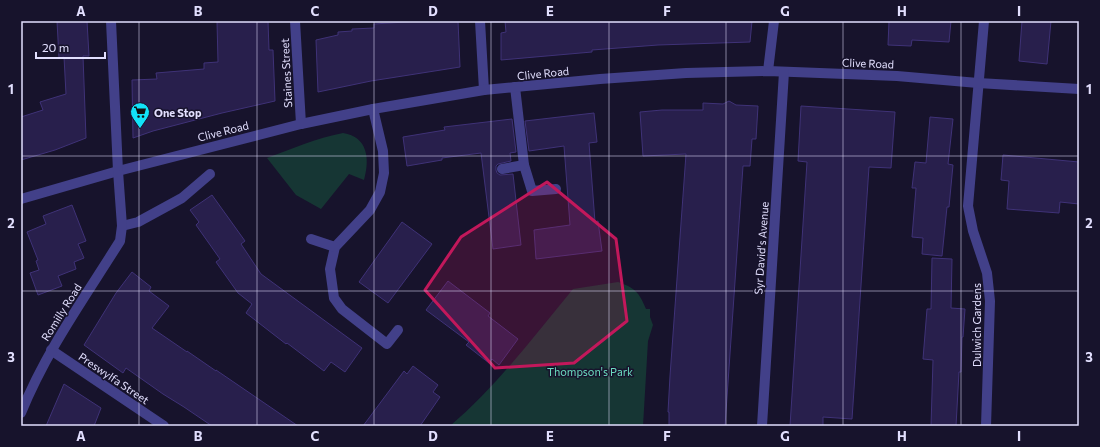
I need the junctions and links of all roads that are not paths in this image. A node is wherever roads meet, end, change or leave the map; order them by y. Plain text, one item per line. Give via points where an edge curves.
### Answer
1 (111, 21) edge
2 (295, 21) edge
3 (480, 21) edge
4 (774, 21) edge
5 (984, 21) edge
6 (768, 71) junction
7 (784, 72) junction
8 (978, 83) junction
9 (515, 87) junction
10 (484, 90) junction
11 (1079, 90) edge
12 (374, 109) junction
13 (300, 124) junction
14 (524, 165) junction
15 (502, 168) dead end
16 (118, 171) junction
17 (210, 174) dead end
18 (556, 189) dead end
19 (21, 199) edge
20 (122, 226) junction
21 (311, 239) dead end
22 (335, 247) junction
23 (398, 330) dead end
24 (51, 350) junction
25 (21, 413) edge
26 (164, 426) edge
27 (762, 426) edge
28 (986, 426) edge

1 - 16 street, Romilly Road
2 - 13 street, Staines Street
3 - 10 street
4 - 6 street
5 - 8 street, Dulwich Gardens
6 - 7 street, Clive Road
6 - 9 street, Clive Road via 686,73
7 - 8 street, Clive Road via 897,76
7 - 27 street, Syr David's Avenue
8 - 11 street, Clive Road
8 - 28 street, Dulwich Gardens via 968,206 973,232 987,273 990,302
9 - 10 street, Clive Road
9 - 14 street
10 - 12 street, Clive Road
12 - 13 street, Clive Road
12 - 22 street via 383,151 384,173 380,192 370,210
13 - 16 street, Clive Road
14 - 15 street
14 - 18 street via 532,191
16 - 19 street, Clive Road
16 - 20 street, Romilly Road
17 - 20 street via 182,198 138,222
20 - 24 street, Romilly Road via 120,241
21 - 22 street
22 - 23 street via 330,269 331,283 334,298 342,310 387,344
24 - 25 street, Romilly Road
24 - 26 street, Preswylfa Street

